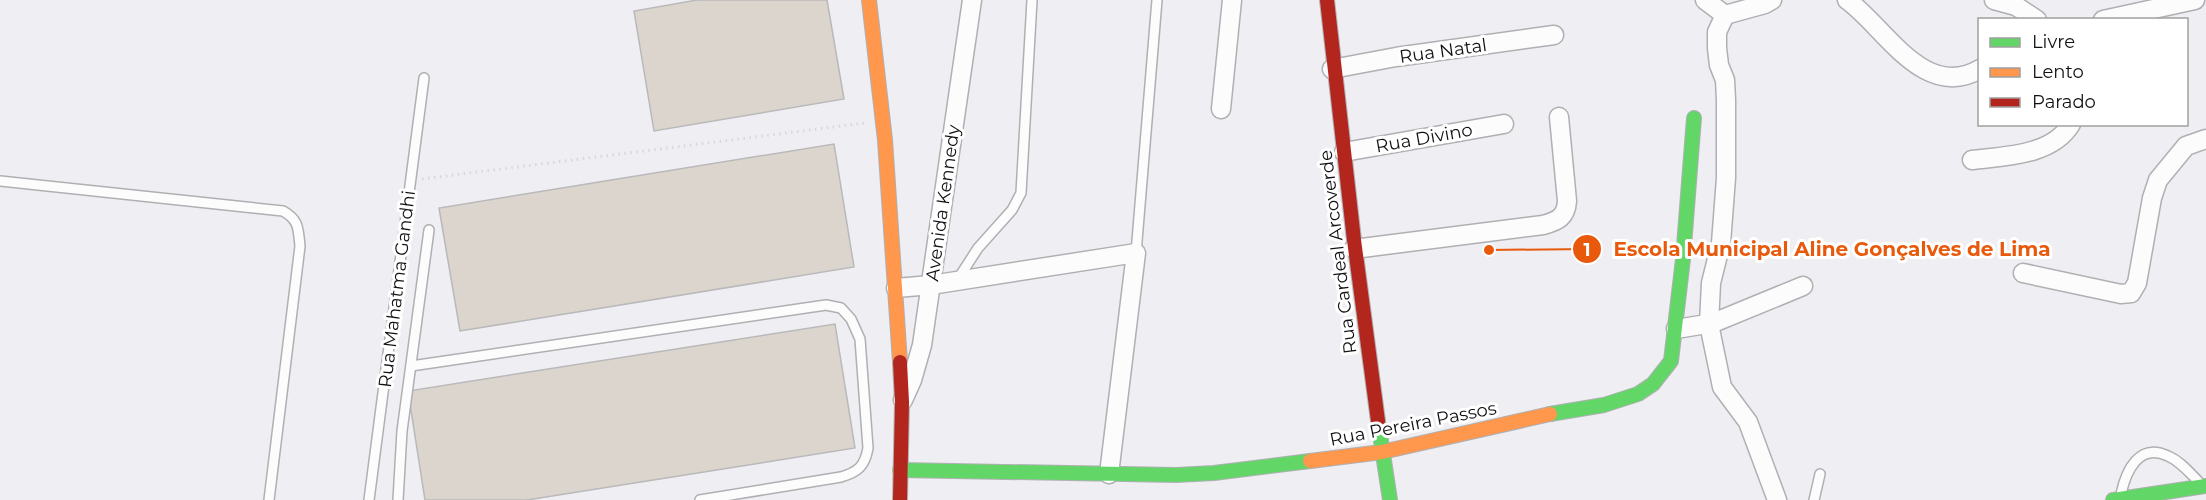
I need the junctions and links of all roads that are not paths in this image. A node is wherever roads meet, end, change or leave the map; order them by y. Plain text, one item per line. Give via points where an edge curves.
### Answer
1 (869, 0) edge
2 (972, 0) edge
3 (1032, 0) edge
4 (1157, 0) edge
5 (1232, 0) edge
6 (1327, 0) edge
7 (1772, 0) edge
8 (1847, 0) edge
9 (1994, 0) edge
10 (2195, 0) edge
11 (1707, 1) edge
12 (1725, 15) junction
13 (2034, 18) edge
14 (2112, 18) edge
15 (1554, 35) dead end
16 (1332, 69) junction
17 (1978, 70) edge
18 (424, 78) dead end
19 (1221, 109) dead end
20 (1559, 117) dead end
21 (1694, 118) dead end
22 (1504, 124) dead end
23 (2070, 126) edge
24 (2206, 139) edge
25 (1344, 152) junction
26 (1972, 160) dead end
27 (0, 181) edge
28 (429, 230) dead end
29 (1354, 249) junction
30 (1136, 253) junction
31 (2023, 273) dead end
32 (956, 282) junction
33 (931, 285) junction
34 (1803, 286) dead end
35 (896, 288) junction
36 (1709, 324) junction
37 (1676, 329) junction
38 (411, 366) junction
39 (902, 402) junction
40 (1382, 452) junction
41 (900, 470) junction
42 (1109, 474) junction
43 (1820, 474) dead end
44 (2205, 486) edge
45 (2116, 499) edge
46 (269, 500) edge
47 (369, 500) edge
48 (398, 500) edge
49 (700, 500) edge
50 (900, 500) edge
51 (1389, 500) edge
52 (1777, 500) edge
53 (1814, 500) edge

1 - 35 main road, Avenida Kennedy
2 - 33 street, Avenida Kennedy
3 - 32 lane via 1021,192 1012,210 978,248
4 - 30 lane
5 - 19 street
6 - 16 main road, Rua Cardeal Arcoverde
7 - 12 street
8 - 17 street via 1922,69 1943,76 1962,76
9 - 13 street via 2016,6
10 - 14 street
11 - 12 street
12 - 36 street via 1716,48 1725,90 1726,178
15 - 16 street, Rua Natal
16 - 25 main road, Rua Cardeal Arcoverde
18 - 47 lane, Rua Mahatma Gandhi
20 - 29 street via 1567,201 1563,216 1556,221
21 - 37 main road, Rua Pereira Passos
22 - 25 street, Rua Divino
23 - 26 street via 2050,144 2014,155
24 - 31 street via 2186,146 2158,180 2137,283 2131,294
25 - 29 main road, Rua Cardeal Arcoverde
27 - 46 lane via 283,210 294,217 300,246
28 - 38 lane
29 - 40 main road, Rua Cardeal Arcoverde
30 - 32 street
30 - 42 street
32 - 33 street
33 - 35 street
33 - 39 street, Avenida Kennedy via 920,354
34 - 36 street
35 - 39 main road, Avenida Kennedy
36 - 37 street
36 - 52 street via 1722,387 1748,422
37 - 40 main road, Rua Pereira Passos via 1671,361 1653,384 1638,394 1604,405
38 - 48 lane
38 - 49 lane via 826,305 841,308 860,339 868,448 862,467 841,477
39 - 41 main road, Avenida Kennedy
40 - 42 main road, Rua Pereira Passos via 1214,473
40 - 51 main road, Rua Cardeal Arcoverde
41 - 42 main road, Rua Pereira Passos
41 - 50 main road, Avenida Kennedy
43 - 53 lane
44 - 45 main road
44 - 45 lane via 2169,456 2146,453 2129,468

